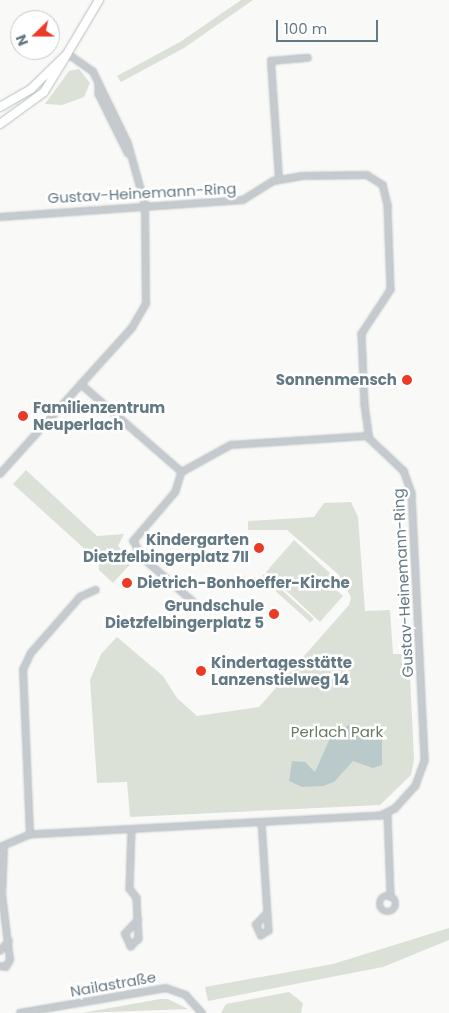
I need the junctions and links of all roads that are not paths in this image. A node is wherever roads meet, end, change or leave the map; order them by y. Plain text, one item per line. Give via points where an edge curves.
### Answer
1 (99, 0) edge
2 (67, 54) junction
3 (308, 58) dead end
4 (2, 106) edge
5 (11, 118) junction
6 (0, 124) edge
7 (278, 179) junction
8 (145, 205) junction
9 (0, 217) edge
10 (81, 384) junction
11 (368, 436) junction
12 (182, 472) junction
13 (0, 474) edge
14 (96, 590) dead end
15 (196, 604) dead end
16 (388, 814) junction
17 (262, 822) junction
18 (132, 829) junction
19 (30, 835) junction
20 (2, 848) edge
21 (391, 897) dead end
22 (268, 913) dead end
23 (138, 920) dead end
24 (9, 941) junction
25 (0, 951) edge
26 (0, 966) edge
27 (20, 1013) edge
28 (202, 1013) edge

1 - 2 main road
2 - 4 main road via 38,83
2 - 5 main road via 44,92
2 - 8 street via 87,66 99,84 124,135
3 - 7 street via 271,61
4 - 5 street
5 - 6 main road
7 - 8 street, Gustav-Heinemann-Ring via 243,200
7 - 11 street, Gustav-Heinemann-Ring via 356,174 375,178 383,185 388,206 391,284 386,300 362,334
8 - 9 street, Gustav-Heinemann-Ring
8 - 10 street via 146,304 132,328
10 - 12 street
10 - 13 street
11 - 12 street via 231,445
11 - 16 street, Gustav-Heinemann-Ring via 407,475 415,539 425,762 416,786
12 - 15 street via 176,492 135,538 142,557
14 - 19 street via 80,597 31,653 23,670
16 - 17 street
16 - 21 street
17 - 18 street
17 - 22 street
18 - 19 street
18 - 23 street via 130,888 136,898
19 - 20 street
20 - 24 street via 6,890 2,895
24 - 25 street
24 - 26 street via 10,962
27 - 28 street, Nailastraße via 166,988 186,995

